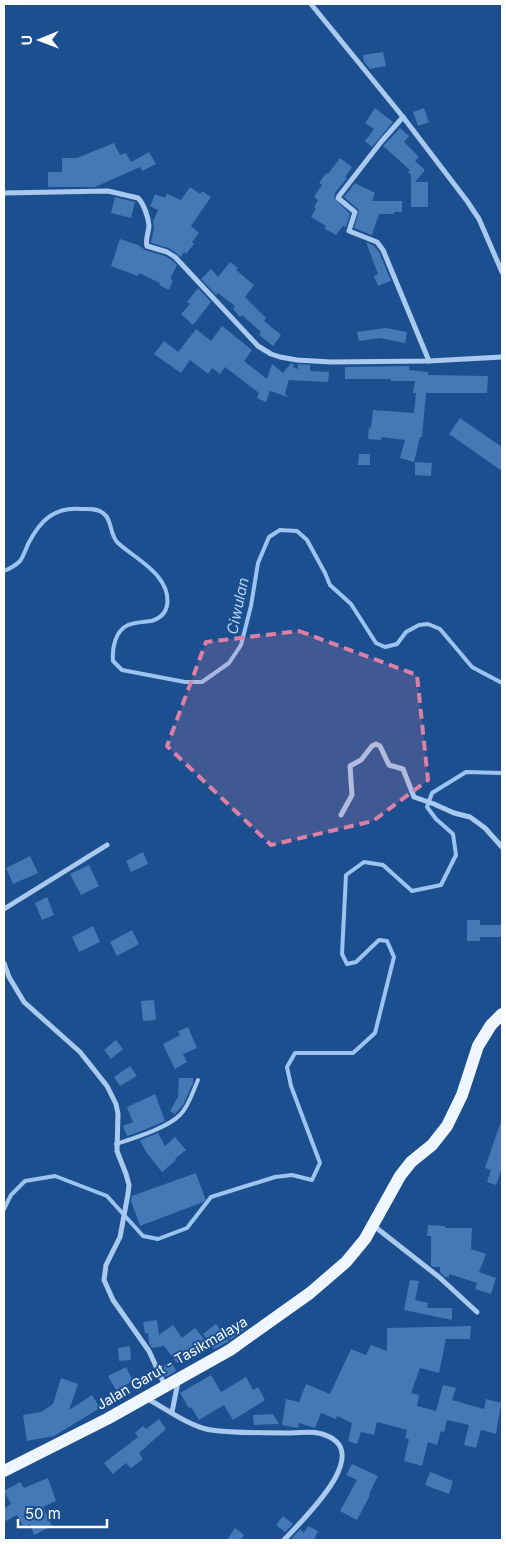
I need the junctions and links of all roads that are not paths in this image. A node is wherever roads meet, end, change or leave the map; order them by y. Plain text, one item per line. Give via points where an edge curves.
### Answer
1 (311, 4) edge
2 (403, 117) junction
3 (4, 194) edge
4 (502, 272) edge
5 (502, 357) edge
6 (429, 361) junction
7 (341, 815) dead end
8 (107, 845) dead end
9 (502, 846) edge
10 (4, 909) edge
11 (4, 962) edge
12 (502, 1014) edge
13 (198, 1080) dead end
14 (116, 1144) junction
15 (374, 1225) junction
16 (477, 1312) dead end
17 (179, 1379) junction
18 (165, 1386) junction
19 (146, 1398) junction
20 (172, 1412) junction
21 (4, 1471) edge
22 (284, 1540) edge

1 - 2 street
2 - 4 street via 473,210
2 - 6 street via 338,198 355,212 349,231 380,244
3 - 6 street via 108,192 138,198 149,223 147,246 175,257 258,346 271,354 297,360 331,362
5 - 6 street
7 - 9 street via 352,795 350,766 362,760 376,744 390,764 403,769 413,795 454,813 470,816
8 - 10 street
11 - 14 street via 24,1002 80,1052 107,1086 118,1114
12 - 15 main road, Jalan Garut - Tasikmalaya via 478,1046 462,1095 447,1126 400,1176
13 - 14 lane via 177,1118
14 - 18 street via 128,1185 126,1208 124,1224 106,1265 104,1280 113,1300 149,1351
15 - 16 street
15 - 17 main road, Jalan Garut - Tasikmalaya via 346,1262 310,1293 252,1336
17 - 18 main road, Jalan Garut - Tasikmalaya
17 - 20 street
18 - 19 main road, Jalan Garut - Tasikmalaya
19 - 20 street
19 - 21 main road, Jalan Garut - Tasikmalaya
20 - 22 street via 209,1430 318,1433 339,1443 343,1460 328,1490

